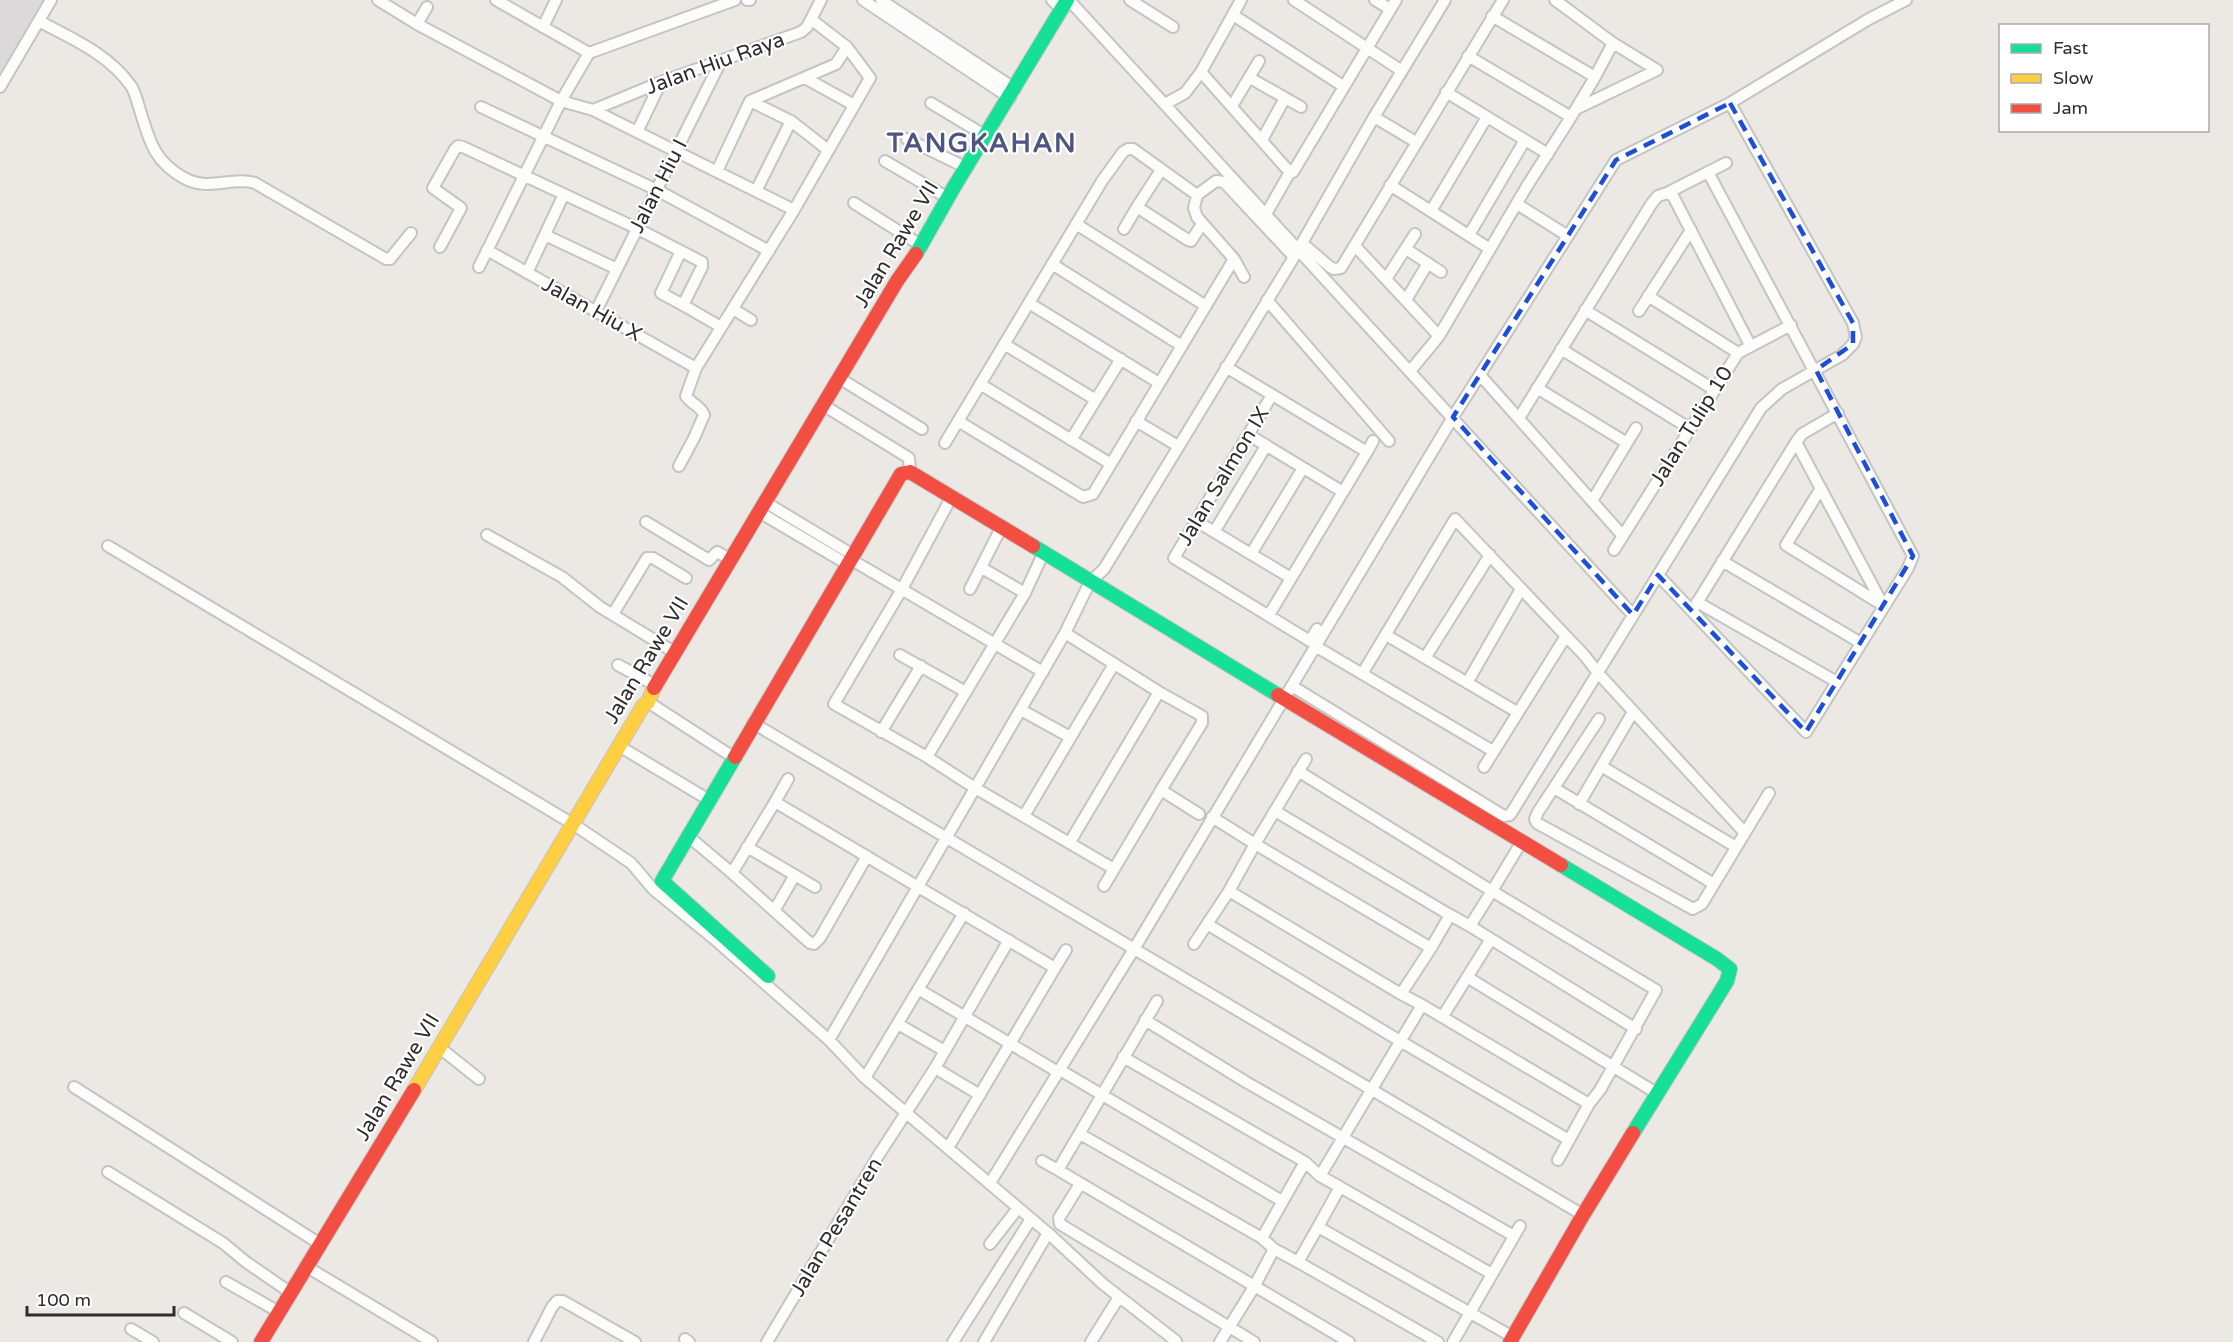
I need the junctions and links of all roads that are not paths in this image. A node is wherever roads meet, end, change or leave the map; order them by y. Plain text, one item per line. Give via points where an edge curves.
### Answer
1 (51, 0) edge
2 (378, 0) edge
3 (496, 0) edge
4 (556, 0) edge
5 (735, 0) edge
6 (821, 0) edge
7 (863, 0) edge
8 (881, 0) edge
9 (1130, 0) edge
10 (1241, 0) edge
11 (1294, 0) edge
12 (1375, 0) edge
13 (1445, 0) edge
14 (1503, 0) edge
15 (1555, 0) edge
16 (1906, 0) edge
17 (1062, 2) edge
18 (1393, 4) edge
19 (427, 7) dead end
20 (1233, 15) junction
21 (1492, 16) junction
22 (812, 20) junction
23 (39, 21) junction
24 (417, 24) junction
25 (543, 27) junction
26 (1173, 27) dead end
27 (1613, 43) junction
28 (847, 47) junction
29 (1367, 47) junction
30 (589, 53) junction
31 (1468, 56) junction
32 (721, 61) junction
33 (1258, 61) dead end
34 (1402, 71) junction
35 (1202, 72) junction
36 (1595, 77) junction
37 (806, 78) junction
38 (1250, 78) junction
39 (661, 82) junction
40 (1343, 86) junction
41 (0, 87) edge
42 (1446, 92) junction
43 (1012, 93) junction
44 (1285, 98) junction
45 (561, 101) junction
46 (750, 101) junction
47 (931, 103) dead end
48 (1730, 103) junction
49 (1165, 104) junction
50 (854, 105) junction
51 (1232, 106) junction
52 (481, 107) dead end
53 (1301, 107) dead end
54 (593, 110) junction
55 (1573, 113) junction
56 (1374, 117) junction
57 (1487, 117) junction
58 (791, 121) junction
59 (638, 132) junction
60 (986, 136) junction
61 (544, 137) junction
62 (907, 139) dead end
63 (1262, 140) junction
64 (1525, 140) junction
65 (1416, 142) junction
66 (828, 150) junction
67 (675, 151) junction
68 (1548, 154) junction
69 (885, 161) dead end
70 (1726, 163) dead end
71 (967, 168) junction
72 (1161, 170) junction
73 (717, 171) junction
74 (1290, 172) junction
75 (1708, 172) junction
76 (525, 176) junction
77 (1390, 185) junction
78 (657, 190) junction
79 (756, 191) junction
80 (1667, 193) junction
81 (564, 194) junction
82 (1197, 195) junction
83 (948, 198) junction
84 (854, 203) dead end
85 (1517, 204) junction
86 (1137, 207) junction
87 (794, 210) junction
88 (1431, 211) junction
89 (1266, 214) junction
90 (1076, 224) junction
91 (1202, 224) junction
92 (636, 228) junction
93 (1124, 229) dead end
94 (1691, 230) junction
95 (411, 233) dead end
96 (1415, 234) dead end
97 (545, 235) junction
98 (1469, 236) junction
99 (1568, 236) junction
100 (921, 246) junction
101 (1355, 246) junction
102 (440, 247) dead end
103 (1298, 249) junction
104 (1406, 249) junction
105 (1490, 249) junction
106 (487, 250) junction
107 (681, 251) junction
108 (769, 251) junction
109 (1234, 259) junction
110 (1428, 263) junction
111 (1052, 264) junction
112 (479, 267) dead end
113 (617, 269) junction
114 (1441, 272) dead end
115 (527, 273) junction
116 (1244, 277) dead end
117 (1386, 279) junction
118 (1648, 296) junction
119 (1267, 300) junction
120 (1406, 300) junction
121 (1029, 303) junction
122 (683, 304) junction
123 (1206, 306) junction
124 (733, 309) junction
125 (1585, 310) junction
126 (596, 311) junction
127 (1639, 311) dead end
128 (751, 320) dead end
129 (1791, 325) junction
130 (721, 327) junction
131 (1439, 336) junction
132 (1004, 344) junction
133 (1750, 345) junction
134 (1182, 346) junction
135 (1561, 350) junction
136 (1738, 352) junction
137 (1120, 359) junction
138 (1226, 367) junction
139 (696, 368) junction
140 (1411, 370) junction
141 (1815, 370) junction
142 (1480, 375) junction
143 (839, 378) junction
144 (1159, 383) junction
145 (980, 384) junction
146 (1537, 388) junction
147 (1713, 389) junction
148 (1272, 395) junction
149 (1096, 400) junction
150 (823, 405) junction
151 (1838, 412) junction
152 (1453, 417) junction
153 (1519, 418) junction
154 (958, 421) junction
155 (1136, 421) junction
156 (1636, 428) dead end
157 (1689, 428) junction
158 (922, 429) dead end
159 (1249, 435) junction
160 (1071, 440) junction
161 (1373, 441) dead end
162 (1389, 441) dead end
163 (1796, 442) junction
164 (945, 443) dead end
165 (1627, 443) junction
166 (1178, 446) junction
167 (1266, 446) junction
168 (1366, 452) junction
169 (1111, 464) junction
170 (679, 466) dead end
171 (1303, 468) junction
172 (910, 472) junction
173 (1821, 488) junction
174 (1342, 492) junction
175 (951, 498) junction
176 (1592, 501) junction
177 (762, 507) junction
178 (1196, 521) junction
179 (646, 522) dead end
180 (1002, 526) junction
181 (1214, 532) junction
182 (487, 535) dead end
183 (1623, 536) junction
184 (108, 546) dead end
185 (1614, 550) dead end
186 (1043, 554) junction
187 (1251, 554) junction
188 (1490, 555) junction
189 (730, 559) junction
190 (850, 559) junction
191 (1722, 561) junction
192 (982, 568) junction
193 (1658, 575) junction
194 (686, 578) dead end
195 (1291, 578) junction
196 (1090, 582) junction
197 (902, 589) junction
198 (970, 589) dead end
199 (1521, 589) junction
200 (1024, 593) junction
201 (1695, 606) junction
202 (1884, 607) junction
203 (613, 614) junction
204 (1269, 615) junction
205 (1633, 615) junction
206 (1065, 633) junction
207 (1386, 634) junction
208 (1566, 636) junction
209 (1861, 643) junction
210 (994, 644) junction
211 (1312, 644) junction
212 (674, 652) junction
213 (900, 655) dead end
214 (1425, 658) junction
215 (1114, 663) junction
216 (618, 665) dead end
217 (921, 666) junction
218 (1042, 672) junction
219 (1598, 673) junction
220 (1362, 674) junction
221 (1837, 682) junction
222 (1467, 683) junction
223 (655, 685) junction
224 (966, 692) junction
225 (1159, 692) junction
226 (1285, 693) junction
227 (648, 702) junction
228 (1021, 710) junction
229 (1517, 712) junction
230 (1634, 712) junction
231 (1599, 719) dead end
232 (753, 723) junction
233 (881, 732) junction
234 (1070, 737) junction
235 (619, 746) junction
236 (1493, 751) junction
237 (733, 757) junction
238 (927, 757) junction
239 (1306, 759) dead end
240 (1601, 766) junction
241 (1484, 767) dead end
242 (1298, 771) junction
243 (788, 779) dead end
244 (975, 788) junction
245 (1554, 788) junction
246 (1161, 790) junction
247 (1770, 793) dead end
248 (709, 800) junction
249 (775, 802) junction
250 (1579, 804) junction
251 (1275, 811) junction
252 (1199, 814) dead end
253 (1023, 816) junction
254 (1212, 818) junction
255 (573, 824) junction
256 (1745, 833) junction
257 (688, 836) junction
258 (946, 838) junction
259 (1070, 842) junction
260 (1522, 842) junction
261 (1255, 844) junction
262 (747, 847) junction
263 (1736, 847) junction
264 (867, 856) junction
265 (1114, 869) junction
266 (732, 873) junction
267 (795, 875) junction
268 (1714, 884) junction
269 (918, 886) junction
270 (1104, 886) dead end
271 (814, 887) dead end
272 (1229, 891) junction
273 (1492, 891) junction
274 (774, 911) junction
275 (964, 913) junction
276 (1450, 915) junction
277 (1207, 924) junction
278 (1470, 926) junction
279 (1491, 939) junction
280 (1009, 940) junction
281 (1194, 944) dead end
282 (1431, 948) junction
283 (1134, 949) junction
284 (1066, 950) dead end
285 (1055, 968) junction
286 (768, 976) dead end
287 (1467, 977) junction
288 (918, 989) junction
289 (1401, 994) junction
290 (1157, 1001) dead end
291 (1422, 1005) junction
292 (964, 1016) junction
293 (1443, 1016) junction
294 (1145, 1020) junction
295 (898, 1024) junction
296 (1636, 1029) junction
297 (829, 1040) junction
298 (1400, 1041) junction
299 (1010, 1043) junction
300 (440, 1048) junction
301 (943, 1050) junction
302 (1123, 1057) junction
303 (935, 1068) junction
304 (1613, 1068) junction
305 (1059, 1071) junction
306 (865, 1078) junction
307 (479, 1079) dead end
308 (74, 1087) dead end
309 (1371, 1090) junction
310 (1101, 1094) junction
311 (1658, 1094) junction
312 (980, 1095) junction
313 (1589, 1104) junction
314 (905, 1113) junction
315 (1080, 1134) junction
316 (1343, 1138) junction
317 (1569, 1140) junction
318 (948, 1148) junction
319 (1558, 1160) dead end
320 (1042, 1161) dead end
321 (1305, 1162) junction
322 (1058, 1170) junction
323 (108, 1172) dead end
324 (1320, 1176) junction
325 (990, 1183) junction
326 (1080, 1184) junction
327 (1340, 1187) junction
328 (1281, 1201) junction
329 (1018, 1208) junction
330 (1583, 1215) junction
331 (1031, 1219) junction
332 (1318, 1227) junction
333 (1048, 1233) junction
334 (1262, 1238) junction
335 (321, 1244) junction
336 (990, 1244) dead end
337 (1274, 1249) junction
338 (1298, 1262) junction
339 (307, 1267) junction
340 (1492, 1274) junction
341 (225, 1282) dead end
342 (1254, 1287) junction
343 (291, 1293) junction
344 (1119, 1297) junction
345 (279, 1312) junction
346 (184, 1313) dead end
347 (1470, 1313) junction
348 (1228, 1328) junction
349 (131, 1329) dead end
350 (1511, 1340) edge
351 (265, 1341) edge
352 (1176, 1341) edge
353 (153, 1342) edge
354 (232, 1342) edge
355 (432, 1342) edge
356 (534, 1342) edge
357 (635, 1342) edge
358 (767, 1342) edge
359 (953, 1342) edge
360 (984, 1342) edge
361 (1091, 1342) edge
362 (1220, 1342) edge
363 (1254, 1342) edge
364 (1349, 1342) edge
365 (1438, 1342) edge
366 (1453, 1342) edge

1 - 23 street
2 - 24 street
3 - 25 street
4 - 25 street
5 - 30 street
6 - 22 street
7 - 43 street
8 - 43 street
9 - 26 street
10 - 20 street
11 - 29 street
12 - 18 street
13 - 34 street
14 - 21 street
15 - 27 street
16 - 48 street
17 - 43 street, Jalan Rawe VII
17 - 49 street
18 - 29 street
19 - 24 street
20 - 35 street
20 - 40 street
21 - 31 street
21 - 36 street
22 - 28 street
22 - 32 street, Jalan Hiu Raya via 801,32
23 - 41 street
23 - 95 street via 116,66 133,88 158,158 186,179 214,185 247,180 255,183 386,259
24 - 45 street
25 - 30 street
27 - 36 street
27 - 55 street via 1656,70
28 - 37 street via 836,64
28 - 50 street via 870,78
29 - 34 street
29 - 40 street
30 - 45 street
31 - 42 street
31 - 55 street
32 - 39 street, Jalan Hiu Raya
32 - 67 street, Jalan Hiu I
33 - 38 street
34 - 56 street
35 - 49 street via 1185,93
35 - 51 street
36 - 55 street
37 - 46 street
37 - 50 street
38 - 44 street
38 - 51 street
39 - 54 street, Jalan Hiu Raya
39 - 59 street
40 - 74 street
42 - 57 street
42 - 65 street
43 - 60 street, Jalan Rawe VII
44 - 53 street
44 - 63 street
45 - 54 street
45 - 61 street
46 - 58 street
46 - 73 street
47 - 60 street
48 - 99 street via 1616,160
48 - 141 street via 1853,322 1853,344
49 - 89 street
50 - 66 street
51 - 63 street
52 - 61 street
54 - 59 street
55 - 68 street
56 - 65 street
56 - 103 street
57 - 64 street
57 - 88 street
58 - 66 street
58 - 79 street
59 - 67 street
60 - 71 street, Jalan Rawe VII
61 - 76 street
61 - 78 street
62 - 71 street
63 - 74 street
64 - 68 street
64 - 98 street
65 - 77 street
66 - 87 street
67 - 73 street
67 - 78 street, Jalan Hiu I
68 - 85 street
69 - 83 street
70 - 75 street
71 - 83 street, Jalan Rawe VII
72 - 82 street
72 - 86 street
72 - 90 street via 1128,149 1102,181
73 - 79 street
74 - 89 street
75 - 80 street
75 - 129 street
76 - 81 street
76 - 102 street via 458,146 433,188 462,208
76 - 106 street
77 - 88 street
77 - 101 street
78 - 92 street, Jalan Hiu I
78 - 108 street
79 - 87 street
80 - 94 street via 1673,196
80 - 125 street via 1655,199
81 - 92 street
81 - 97 street
82 - 91 street via 1194,207
82 - 103 street via 1216,181 1224,182
83 - 100 street, Jalan Rawe VII
84 - 100 street
85 - 99 street
85 - 105 street
86 - 91 street via 1191,241
86 - 93 street
87 - 108 street
88 - 98 street
89 - 103 street
90 - 111 street
90 - 123 street
91 - 109 street
92 - 107 street
92 - 113 street, Jalan Hiu I
94 - 118 street
94 - 133 street
96 - 104 street
97 - 113 street
97 - 115 street
98 - 105 street
99 - 142 street
100 - 143 street, Jalan Rawe VII
101 - 103 street via 1341,268 1334,269
101 - 117 street
103 - 119 street
103 - 140 street
104 - 110 street
104 - 117 street
105 - 131 street
106 - 112 street
106 - 115 street, Jalan Hiu X
107 - 122 street via 703,264
107 - 122 street via 661,293
108 - 124 street
109 - 116 street
109 - 123 street
110 - 114 street
110 - 120 street
111 - 121 street
111 - 134 street
113 - 126 street, Jalan Hiu I
115 - 126 street, Jalan Hiu X
117 - 120 street
118 - 127 street
118 - 136 street
119 - 138 street
119 - 162 street
120 - 131 street
121 - 132 street
121 - 137 street
122 - 130 street
123 - 134 street
124 - 128 street
124 - 130 street
125 - 135 street
125 - 147 street
126 - 139 street, Jalan Hiu X
129 - 133 street, Jalan Tulip 10
129 - 141 street
130 - 139 street
131 - 140 street
132 - 145 street
132 - 149 street
133 - 136 street, Jalan Tulip 10
134 - 144 street
135 - 146 street
135 - 157 street
136 - 147 street, Jalan Tulip 10
137 - 144 street
137 - 149 street
138 - 148 street
138 - 166 street
139 - 170 street via 686,396 704,415
140 - 152 street
141 - 151 street
141 - 193 street via 1782,389 1761,408
142 - 152 street
142 - 153 street
143 - 150 street, Jalan Rawe VII
143 - 158 street
144 - 155 street
145 - 154 street
145 - 160 street
146 - 153 street
146 - 165 street
147 - 157 street, Jalan Tulip 10
148 - 159 street, Jalan Salmon IX
148 - 168 street
149 - 160 street
150 - 172 street via 909,458
150 - 177 street, Jalan Rawe VII
151 - 163 street via 1802,434
151 - 202 street via 1913,556
152 - 205 street
152 - 211 street via 1344,600
153 - 176 street
154 - 164 street
154 - 169 street via 1083,497 1093,494
155 - 166 street
155 - 169 street
156 - 165 street
157 - 183 street, Jalan Tulip 10
159 - 167 street
159 - 178 street, Jalan Salmon IX
160 - 169 street
161 - 168 street
163 - 173 street
163 - 191 street
165 - 176 street
166 - 196 street via 1104,569
167 - 171 street
167 - 181 street
168 - 174 street
171 - 174 street
171 - 187 street
172 - 175 street
172 - 190 street via 901,474
173 - 202 street
173 - 202 street via 1786,545
174 - 195 street
175 - 180 street
175 - 197 street
176 - 183 street
177 - 189 street, Jalan Rawe VII
177 - 190 street
178 - 181 street
178 - 204 street, Jalan Salmon IX via 1174,558
179 - 189 street via 709,560 717,552
180 - 186 street
180 - 192 street
181 - 187 street
182 - 203 street via 562,577
183 - 185 street, Jalan Tulip 10
184 - 255 street
186 - 196 street
186 - 200 street
187 - 195 street
188 - 199 street
188 - 207 street via 1455,519
188 - 214 street
189 - 212 street, Jalan Rawe VII
190 - 197 street
190 - 232 street
191 - 201 street
191 - 209 street
192 - 198 street
192 - 200 street
193 - 201 street
193 - 205 street
194 - 203 street via 653,558 646,558
195 - 204 street
196 - 206 street
196 - 226 street
197 - 210 street
197 - 233 street via 834,704
199 - 208 street
199 - 222 street
200 - 210 street
201 - 221 street
201 - 221 street via 1806,732
202 - 209 street
203 - 212 street
204 - 211 street
205 - 219 street
206 - 215 street
206 - 218 street
207 - 214 street
207 - 220 street
208 - 219 street
208 - 229 street
209 - 221 street
210 - 218 street
210 - 224 street
211 - 220 street
211 - 226 street
211 - 226 street
212 - 223 street, Jalan Rawe VII
213 - 217 street
214 - 222 street
215 - 225 street
215 - 234 street
216 - 223 street
217 - 224 street
217 - 233 street
218 - 228 street
219 - 226 street via 1508,817
219 - 230 street
220 - 236 street
222 - 229 street
223 - 227 street, Jalan Rawe VII
224 - 238 street
225 - 246 street via 1200,713 1203,719
225 - 259 street
226 - 254 street
226 - 260 street
227 - 235 street, Jalan Rawe VII
227 - 237 street
228 - 234 street
228 - 244 street
229 - 236 street
230 - 240 street
230 - 256 street
231 - 245 street
232 - 237 street
232 - 258 street
233 - 238 street
234 - 253 street
235 - 248 street
235 - 255 street, Jalan Rawe VII
236 - 241 street
237 - 248 street
238 - 244 street
239 - 242 street
240 - 250 street
240 - 263 street
242 - 251 street
242 - 273 street
243 - 249 street
244 - 253 street
244 - 258 street
245 - 250 street
245 - 268 street via 1535,819 1537,823 1693,909 1702,904
246 - 252 street
246 - 265 street
247 - 256 street
248 - 257 street
249 - 262 street
249 - 264 street
250 - 268 street
251 - 261 street
251 - 276 street
253 - 259 street
254 - 261 street
254 - 283 street
255 - 297 street via 631,863 653,889
255 - 300 street, Jalan Rawe VII
256 - 263 street
257 - 266 street
257 - 286 street via 662,883
258 - 269 street
258 - 283 street
259 - 265 street
260 - 273 street
260 - 311 street via 1730,969 1727,981
261 - 272 street
261 - 282 street
262 - 266 street
262 - 267 street
263 - 268 street
264 - 269 street
264 - 274 street via 814,944
265 - 270 street
266 - 274 street
267 - 271 street
267 - 274 street
269 - 275 street
269 - 297 street
272 - 277 street
272 - 289 street
273 - 278 street
273 - 296 street via 1654,988 1656,993
275 - 280 street
275 - 288 street
276 - 278 street
276 - 282 street
277 - 281 street
277 - 298 street
278 - 279 street
279 - 287 street
279 - 296 street
280 - 285 street
280 - 292 street, Jalan Pesantren
282 - 289 street
283 - 305 street
283 - 309 street
284 - 285 street
285 - 299 street
287 - 293 street
287 - 304 street
288 - 292 street
288 - 295 street
289 - 291 street
290 - 294 street
291 - 293 street
291 - 298 street
292 - 299 street
292 - 301 street, Jalan Pesantren
293 - 313 street
294 - 302 street
294 - 316 street
295 - 301 street
295 - 306 street
296 - 304 street
297 - 306 street
298 - 309 street
298 - 317 street
299 - 305 street
299 - 312 street
300 - 307 street
300 - 335 street, Jalan Rawe VII
301 - 303 street, Jalan Pesantren
302 - 310 street
302 - 321 street
303 - 312 street
303 - 314 street, Jalan Pesantren
304 - 311 street
304 - 313 street
305 - 310 street
305 - 325 street
306 - 314 street
308 - 335 street
309 - 316 street
309 - 330 street
310 - 315 street
310 - 328 street
311 - 330 street
312 - 318 street
313 - 317 street
314 - 318 street
314 - 358 street, Jalan Pesantren
315 - 322 street
315 - 334 street
316 - 324 street
316 - 340 street via 1517,1231
317 - 319 street
318 - 325 street
320 - 322 street
321 - 324 street
321 - 328 street
322 - 326 street
323 - 343 street via 223,1243
324 - 327 street
325 - 329 street
326 - 342 street
326 - 348 street via 1059,1218 1062,1225
327 - 332 street
327 - 340 street
328 - 334 street
329 - 331 street
329 - 336 street
330 - 350 street
331 - 333 street
331 - 359 street
332 - 338 street
332 - 347 street
333 - 344 street
333 - 360 street
334 - 337 street
335 - 339 street, Jalan Rawe VII
337 - 338 street
337 - 342 street
338 - 365 street
339 - 343 street, Jalan Rawe VII
339 - 355 street
340 - 347 street
341 - 345 street
342 - 348 street
342 - 364 street
343 - 345 street, Jalan Rawe VII
344 - 352 street
344 - 361 street
345 - 351 street, Jalan Rawe VII
346 - 354 street
347 - 350 street
347 - 366 street
348 - 362 street
348 - 363 street
349 - 353 street
356 - 357 street via 552,1307 563,1301

